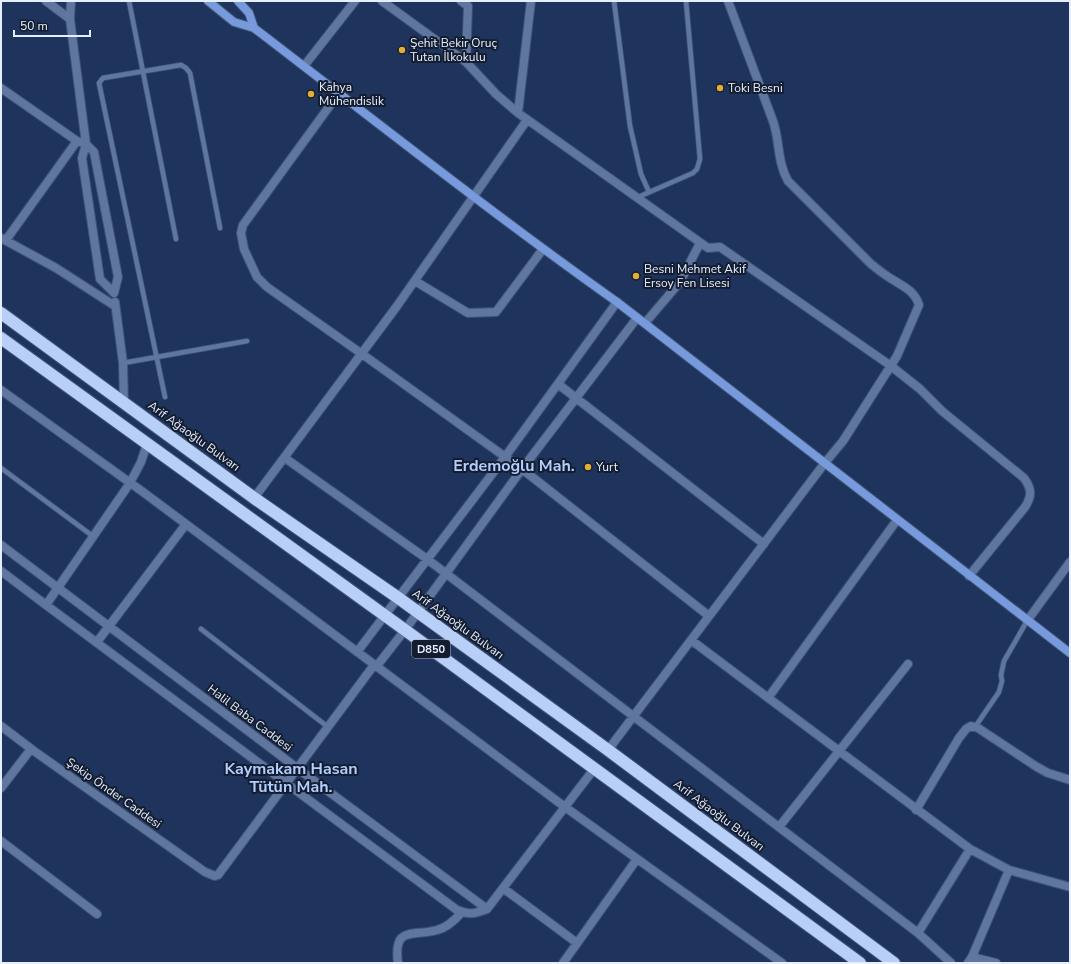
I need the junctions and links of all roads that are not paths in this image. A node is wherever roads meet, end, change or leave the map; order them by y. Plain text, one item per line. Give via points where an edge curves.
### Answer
1 (46, 1) edge
2 (71, 1) edge
3 (129, 1) edge
4 (208, 1) edge
5 (238, 1) edge
6 (355, 1) edge
7 (382, 1) edge
8 (461, 1) edge
9 (531, 1) edge
10 (614, 1) edge
11 (686, 1) edge
12 (728, 1) edge
13 (70, 19) junction
14 (254, 28) junction
15 (466, 62) junction
16 (304, 66) junction
17 (143, 71) junction
18 (1, 88) edge
19 (339, 93) junction
20 (518, 114) junction
21 (527, 120) junction
22 (77, 141) junction
23 (86, 144) junction
24 (649, 192) junction
25 (474, 197) junction
26 (636, 198) junction
27 (220, 228) dead end
28 (3, 239) edge
29 (176, 239) dead end
30 (700, 243) junction
31 (543, 249) junction
32 (415, 281) junction
33 (114, 294) junction
34 (617, 302) junction
35 (115, 306) junction
36 (1, 313) edge
37 (637, 318) junction
38 (644, 324) junction
39 (1, 338) edge
40 (247, 341) dead end
41 (362, 354) junction
42 (157, 357) junction
43 (123, 363) junction
44 (891, 366) junction
45 (558, 384) junction
46 (1, 390) edge
47 (165, 397) dead end
48 (576, 398) junction
49 (124, 403) junction
50 (148, 444) junction
51 (505, 457) junction
52 (285, 458) junction
53 (824, 464) junction
54 (1, 468) edge
55 (522, 469) junction
56 (130, 483) junction
57 (254, 498) junction
58 (897, 520) junction
59 (186, 524) junction
60 (94, 536) junction
61 (764, 544) junction
62 (1, 545) edge
63 (427, 559) junction
64 (1070, 562) edge
65 (1, 571) edge
66 (446, 574) junction
67 (969, 576) junction
68 (58, 588) junction
69 (397, 597) junction
70 (46, 605) junction
71 (418, 612) junction
72 (385, 616) junction
73 (710, 616) junction
74 (1027, 621) junction
75 (109, 626) junction
76 (201, 629) dead end
77 (405, 630) junction
78 (691, 640) junction
79 (97, 642) junction
80 (357, 652) junction
81 (1070, 653) edge
82 (908, 664) dead end
83 (375, 666) junction
84 (768, 698) junction
85 (633, 716) junction
86 (1, 726) edge
87 (328, 727) junction
88 (975, 727) junction
89 (31, 749) junction
90 (608, 750) junction
91 (838, 751) junction
92 (297, 768) junction
93 (594, 769) junction
94 (1070, 780) edge
95 (287, 782) junction
96 (1, 788) edge
97 (565, 807) junction
98 (916, 810) junction
99 (779, 828) junction
100 (1, 841) edge
101 (970, 849) junction
102 (637, 859) junction
103 (1008, 870) junction
104 (503, 888) junction
105 (1070, 888) edge
106 (486, 909) junction
107 (462, 912) junction
108 (97, 914) dead end
109 (918, 933) junction
110 (577, 944) junction
111 (970, 960) edge
112 (398, 963) edge
113 (563, 963) edge
114 (782, 963) edge
115 (860, 963) edge
116 (894, 963) edge
117 (951, 963) edge
118 (996, 963) edge

1 - 13 street
2 - 13 street
3 - 17 lane
4 - 14 street via 234,22
5 - 14 street via 249,13
6 - 16 street
7 - 15 street
8 - 15 street via 468,6
9 - 20 street
10 - 24 lane via 630,126
11 - 24 lane via 700,159 693,174
12 - 44 street via 773,121 781,165 788,181 871,264 910,290 917,298 920,305
13 - 23 street
14 - 16 street
15 - 20 street
16 - 19 street
17 - 27 lane via 181,65 190,73
17 - 29 lane
17 - 42 lane via 110,76 103,78 99,83
18 - 22 street
19 - 25 street
19 - 41 street via 243,225 241,233 244,249 257,277 267,287
20 - 21 street
21 - 25 street
21 - 26 street
22 - 23 street
22 - 28 street
23 - 33 street via 94,152 118,277
23 - 33 street via 82,158 100,279
24 - 26 lane
25 - 31 street
25 - 32 street
26 - 30 street
28 - 35 street via 56,268
30 - 38 street via 680,282
30 - 44 street via 708,248 720,247
31 - 32 street via 496,312 468,313
31 - 34 street
32 - 41 street
33 - 35 street
34 - 37 street
34 - 45 street
35 - 43 street
36 - 49 highway, Arif Ağaoğlu Bulvarı / D850
37 - 38 street
37 - 48 street
38 - 53 street
39 - 50 highway, D850
40 - 42 lane
41 - 51 street
41 - 52 street
42 - 43 lane
42 - 47 lane
43 - 49 street
44 - 53 street via 843,441
44 - 67 street via 1030,485 1030,500
45 - 48 street
45 - 51 street
46 - 56 street
48 - 55 street
48 - 61 street
49 - 57 highway, Arif Ağaoğlu Bulvarı / D850
50 - 56 street
50 - 72 highway, D850
51 - 55 street
51 - 63 street
52 - 57 street
52 - 63 street
53 - 58 street
53 - 61 street
54 - 60 lane
55 - 66 street
55 - 73 street
56 - 59 street
56 - 60 street
57 - 69 highway, Arif Ağaoğlu Bulvarı / D850
58 - 67 street
58 - 84 street
59 - 75 street
59 - 80 street
60 - 68 street
61 - 73 street
62 - 68 street, Halil Baba Caddesi
63 - 66 street
63 - 69 street
64 - 74 street
65 - 70 street
66 - 71 street
66 - 85 street
67 - 74 street
68 - 70 street
68 - 75 street, Halil Baba Caddesi
69 - 71 highway, Arif Ağaoğlu Bulvarı / D850
69 - 72 street
70 - 79 street
71 - 77 street
71 - 90 highway, Arif Ağaoğlu Bulvarı / D850
72 - 77 highway, D850
72 - 80 street
73 - 78 street
74 - 81 street
74 - 88 lane via 1004,661 999,692
75 - 79 street
75 - 92 street, Halil Baba Caddesi
76 - 87 lane
77 - 83 street
77 - 93 highway, D850
78 - 84 street
78 - 85 street
79 - 95 street
80 - 83 street
82 - 91 street
83 - 87 street
83 - 97 street
84 - 91 street
85 - 90 street
85 - 99 street
86 - 89 street, Şekip Önder Caddesi
87 - 92 street
88 - 94 street via 1048,773
88 - 98 street via 966,729 959,738
89 - 95 street, Şekip Önder Caddesi via 205,872 215,876
89 - 96 street
90 - 116 highway, Arif Ağaoğlu Bulvarı / D850
91 - 98 street
91 - 99 street
92 - 95 street
92 - 106 street, Halil Baba Caddesi
93 - 97 street
93 - 115 highway, D850
95 - 107 street
97 - 102 street
97 - 104 street
98 - 101 street
99 - 109 street
100 - 108 street
101 - 103 street
101 - 109 street
102 - 110 street
102 - 114 street
103 - 105 street
103 - 111 street
104 - 106 street
104 - 110 street
106 - 107 street via 476,914
107 - 112 street via 446,926 405,935 397,947
109 - 117 street
110 - 113 street
111 - 118 street

